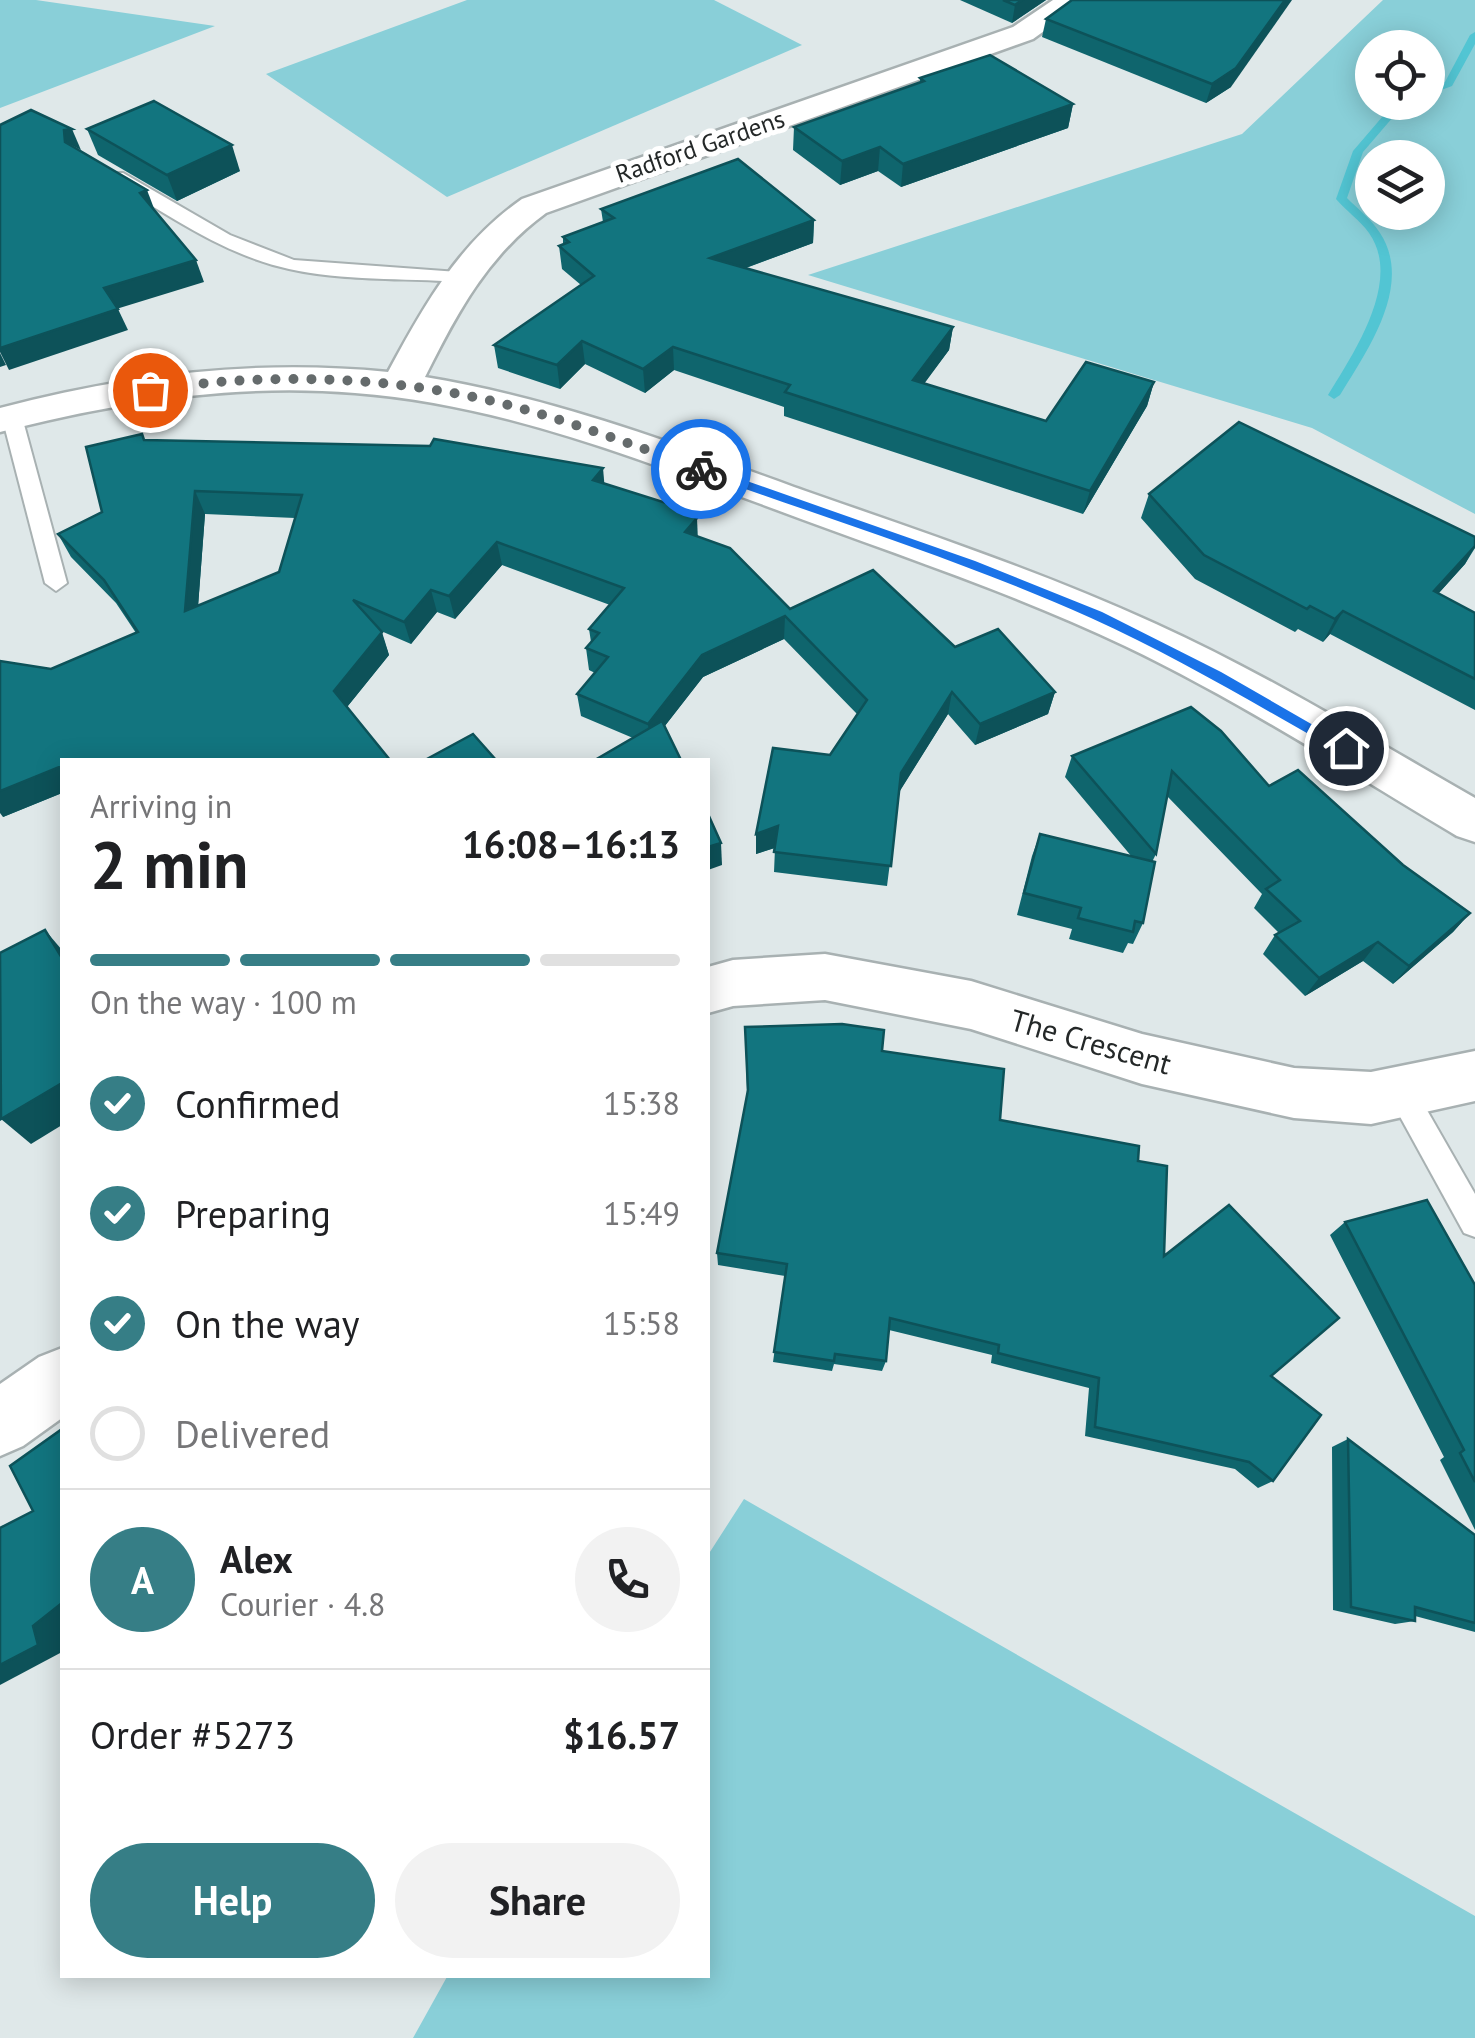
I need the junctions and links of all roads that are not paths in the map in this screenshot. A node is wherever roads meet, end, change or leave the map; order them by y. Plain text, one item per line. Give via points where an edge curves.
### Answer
1 (1073, 0) edge
2 (99, 166) edge
3 (458, 278) junction
4 (402, 385) junction
5 (6, 419) edge
6 (56, 583) dead end
7 (1475, 822) edge
8 (710, 989) edge
9 (1475, 1076) edge
10 (1402, 1093) junction
11 (1475, 1223) edge
12 (60, 1381) edge
13 (0, 1423) edge

1 - 3 street, Radford Gardens via 1023,33 559,194 516,218
2 - 3 lane via 246,252 293,265
3 - 4 street, Radford Gardens
4 - 5 street via 281,378 208,382
4 - 7 street via 553,418 971,564 1097,615
5 - 6 lane
8 - 10 street, The Crescent via 825,977 971,1005 1142,1059 1294,1093
9 - 10 street, The Crescent
10 - 11 lane
12 - 13 street

